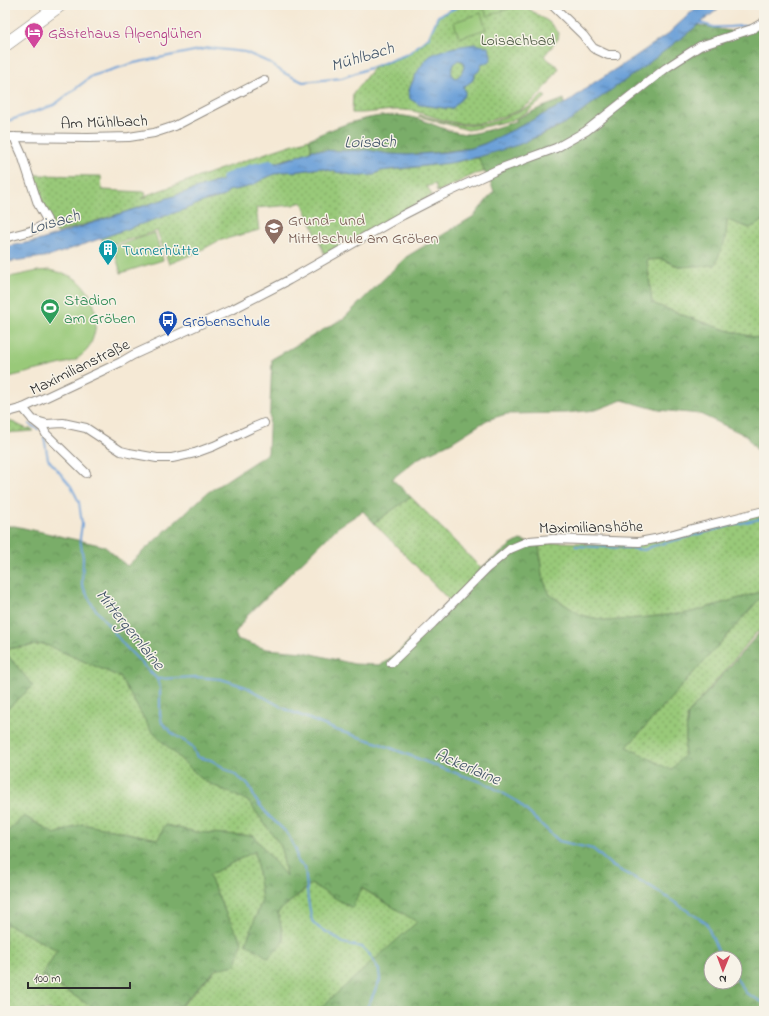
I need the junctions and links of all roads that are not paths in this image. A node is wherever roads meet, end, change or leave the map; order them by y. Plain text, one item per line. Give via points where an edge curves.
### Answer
1 (60, 5) edge
2 (552, 5) edge
3 (764, 22) edge
4 (5, 45) edge
5 (616, 55) dead end
6 (264, 80) dead end
7 (5, 137) edge
8 (14, 137) junction
9 (5, 238) edge
10 (23, 408) junction
11 (5, 412) edge
12 (33, 420) junction
13 (264, 424) dead end
14 (86, 473) dead end
15 (764, 511) edge
16 (391, 663) dead end

1 - 4 main road
2 - 5 street via 593,48 608,55
3 - 10 street, Maximilianstraße via 752,29 700,46 666,68 586,131 556,148 461,186 231,310
6 - 8 street, Am Mühlbach via 175,126 154,133 129,137
7 - 8 street, Am Mühlbach
8 - 9 street via 38,204 47,220 39,228
10 - 11 street, Maximilianstraße
10 - 12 street
12 - 13 street via 86,428 121,451 157,458 195,453
12 - 14 street
15 - 16 street, Maximilianshöhe via 639,542 553,539 529,541 510,549 486,569

